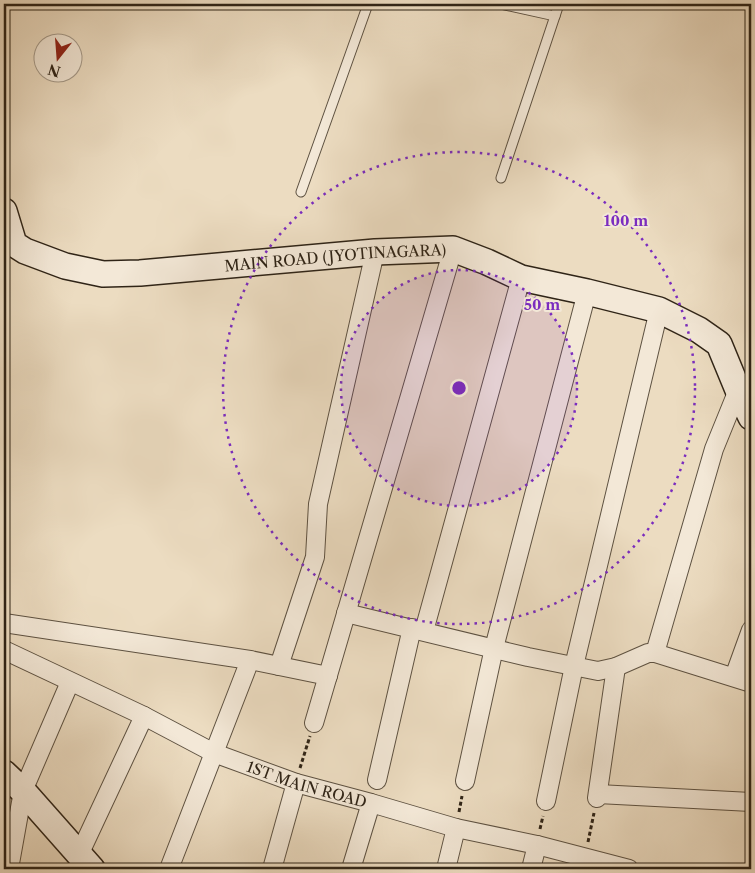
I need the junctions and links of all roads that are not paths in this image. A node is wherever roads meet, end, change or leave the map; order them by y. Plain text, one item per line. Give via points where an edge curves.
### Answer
1 (368, 4) edge
2 (500, 4) edge
3 (559, 4) edge
4 (555, 16) junction
5 (501, 178) dead end
6 (301, 192) dead end
7 (4, 211) edge
8 (9, 244) edge
9 (453, 250) junction
10 (374, 252) junction
11 (521, 278) junction
12 (587, 292) junction
13 (659, 310) junction
14 (738, 390) junction
15 (751, 417) edge
16 (346, 613) junction
17 (4, 623) edge
18 (418, 630) junction
19 (751, 630) edge
20 (494, 648) junction
21 (4, 650) edge
22 (655, 653) junction
23 (250, 660) junction
24 (279, 666) junction
25 (574, 666) junction
26 (616, 666) junction
27 (328, 676) junction
28 (734, 677) junction
29 (70, 682) junction
30 (751, 683) edge
31 (144, 716) junction
32 (314, 723) road end
33 (214, 753) junction
34 (4, 773) edge
35 (377, 780) dead end
36 (465, 781) road end
37 (296, 783) junction
38 (22, 791) junction
39 (546, 801) road end
40 (751, 802) edge
41 (371, 803) junction
42 (456, 828) junction
43 (537, 845) junction
44 (85, 862) edge
45 (619, 868) edge
46 (9, 869) edge
47 (170, 869) edge
48 (272, 869) edge
49 (351, 869) edge
50 (446, 869) edge
51 (531, 869) edge

1 - 6 lane
2 - 4 lane
3 - 4 lane
4 - 5 lane
7 - 8 street, MAIN ROAD (JYOTINAGARA)
8 - 10 street, MAIN ROAD (JYOTINAGARA) via 65,266 103,274
9 - 10 street, MAIN ROAD (JYOTINAGARA)
9 - 11 street, MAIN ROAD (JYOTINAGARA)
9 - 16 street
10 - 24 street via 318,504 315,557
11 - 12 street, MAIN ROAD (JYOTINAGARA)
11 - 18 street
12 - 13 street, MAIN ROAD (JYOTINAGARA)
12 - 20 street
13 - 14 street, MAIN ROAD (JYOTINAGARA) via 700,330 719,344
13 - 25 street
14 - 15 street, MAIN ROAD (JYOTINAGARA)
14 - 22 street via 714,448
16 - 18 street
16 - 27 street
17 - 23 street
18 - 20 street
18 - 35 street
19 - 28 street
20 - 25 street
20 - 36 street
21 - 29 street, 1ST MAIN ROAD
22 - 26 street
22 - 28 street
23 - 24 street
23 - 33 street
24 - 27 street
25 - 26 street via 598,672
25 - 39 street
26 - 40 street via 598,796
27 - 32 street
28 - 30 street
29 - 31 street, 1ST MAIN ROAD
29 - 38 street
31 - 33 street, 1ST MAIN ROAD
31 - 44 street
33 - 37 street, 1ST MAIN ROAD
33 - 47 street
34 - 38 street
37 - 41 street, 1ST MAIN ROAD
37 - 48 street
38 - 44 street
38 - 46 street
41 - 42 street, 1ST MAIN ROAD
41 - 49 street
42 - 43 street, 1ST MAIN ROAD
42 - 50 street
43 - 45 street, 1ST MAIN ROAD
43 - 51 street

